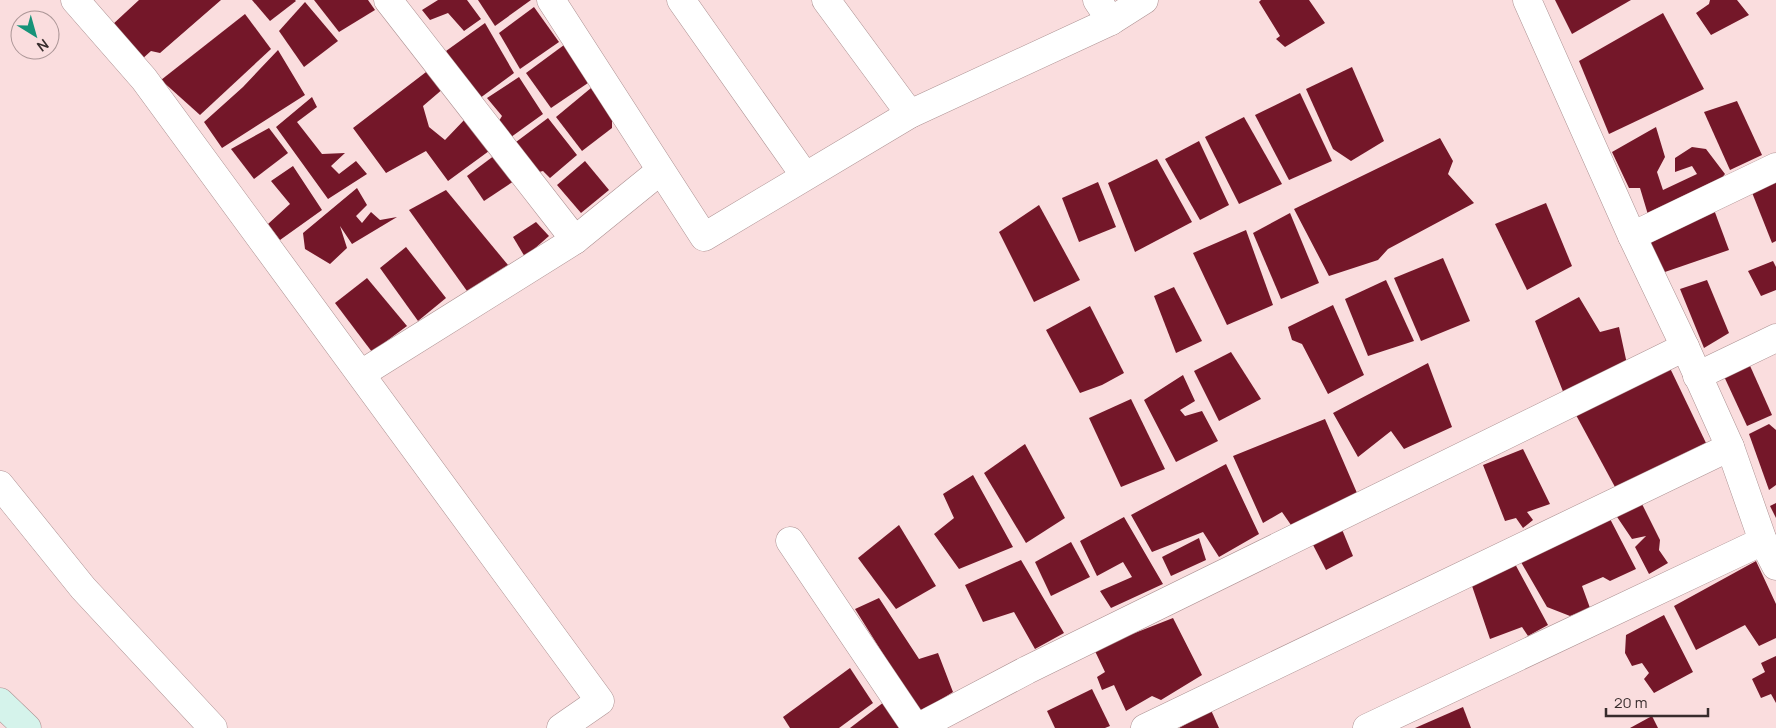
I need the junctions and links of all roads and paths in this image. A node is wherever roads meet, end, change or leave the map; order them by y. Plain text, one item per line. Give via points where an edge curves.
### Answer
1 (75, 0) edge
2 (388, 0) edge
3 (551, 0) edge
4 (681, 0) edge
5 (826, 0) edge
6 (1144, 0) edge
7 (1527, 0) edge
8 (1104, 10) edge
9 (910, 114) junction
10 (1776, 167) edge
11 (660, 171) junction
12 (805, 176) junction
13 (1632, 236) junction
14 (575, 240) junction
15 (1776, 338) edge
16 (1685, 347) junction
17 (361, 374) junction
18 (1697, 376) junction
19 (1730, 447) junction
20 (0, 485) edge
21 (790, 541) dead end
22 (1763, 541) junction
23 (1776, 566) edge
24 (212, 728) edge
25 (561, 728) edge
26 (917, 728) edge
27 (1145, 728) edge
28 (1368, 728) edge

1 - 17 street via 144,79
2 - 14 street
3 - 11 street
4 - 12 street
5 - 9 street
6 - 8 street
7 - 13 street
8 - 9 street
9 - 12 street
10 - 13 street
11 - 12 street via 704,237
11 - 14 street
13 - 16 street
14 - 17 street
15 - 18 street
16 - 18 street
16 - 26 street via 1027,670
17 - 25 street via 600,700
18 - 19 street
19 - 22 street
19 - 27 street
20 - 24 street via 83,588
21 - 26 street
22 - 23 street
22 - 28 street

